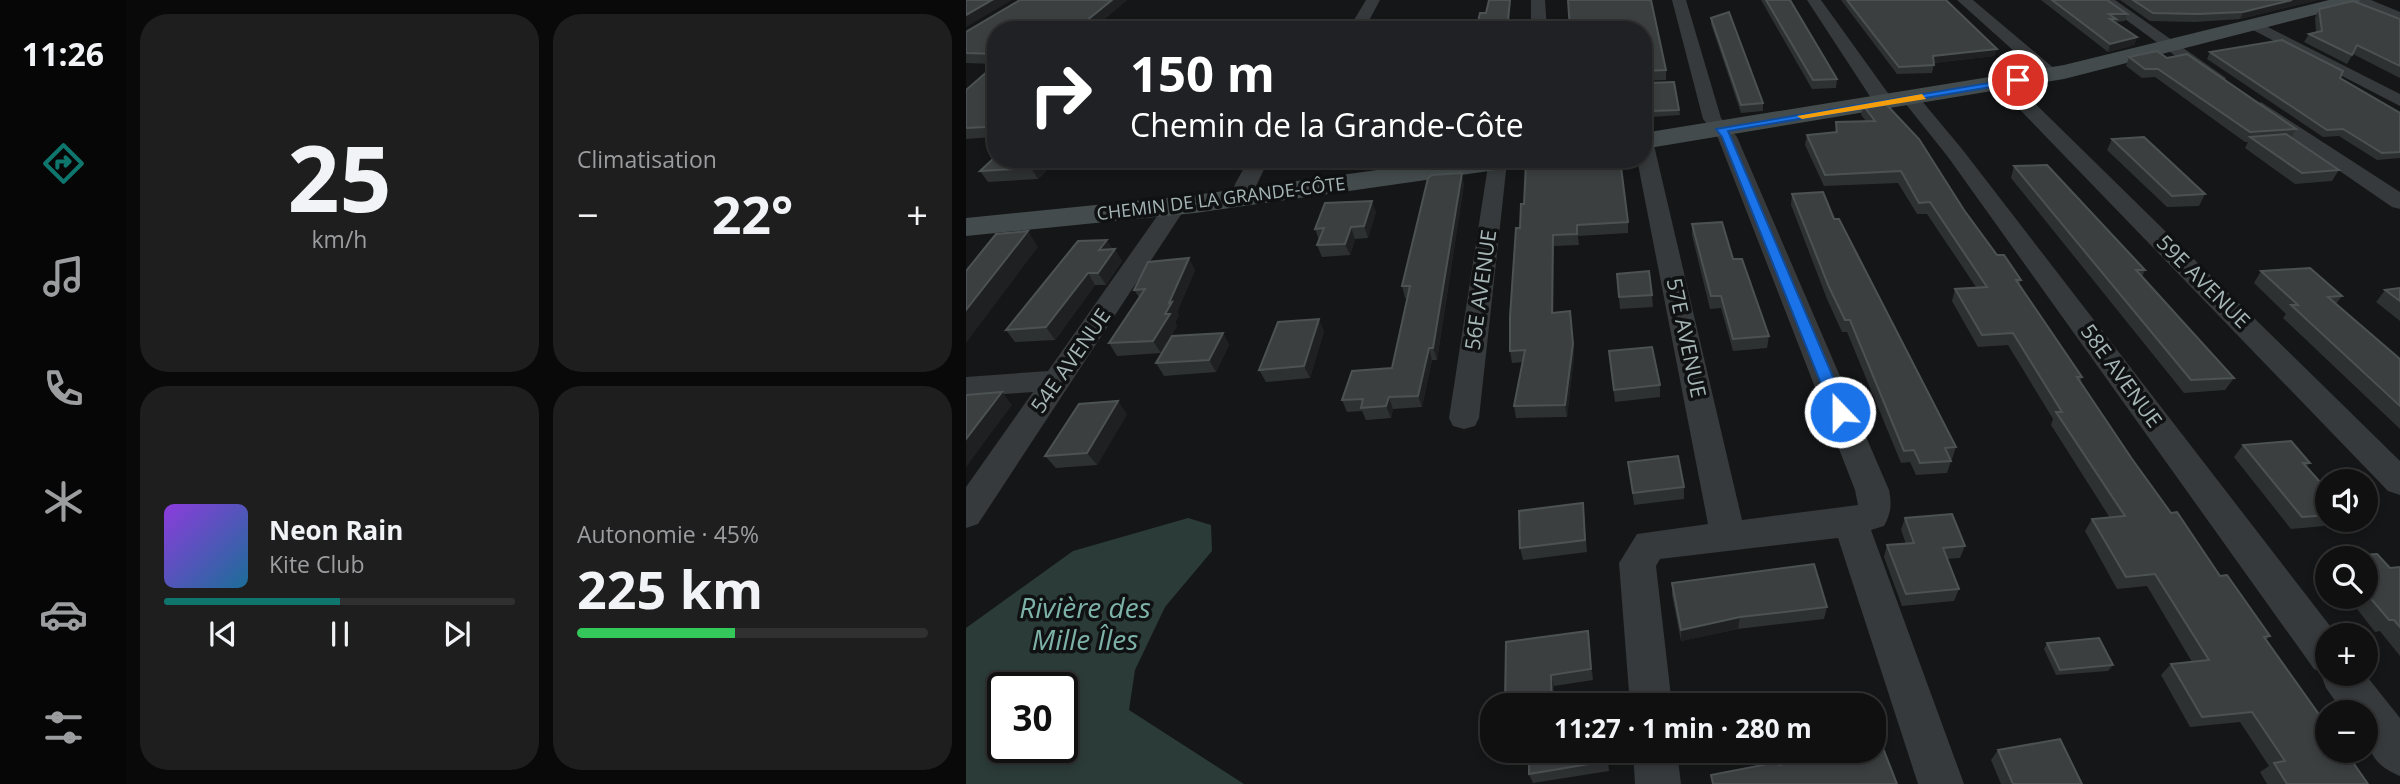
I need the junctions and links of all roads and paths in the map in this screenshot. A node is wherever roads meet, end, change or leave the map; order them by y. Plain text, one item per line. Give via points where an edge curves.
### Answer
1 (1373, 0) edge
2 (1538, 0) edge
3 (1679, 0) edge
4 (1814, 0) edge
5 (1964, 0) edge
6 (2106, 0) edge
7 (2351, 0) edge
8 (2358, 0) edge
9 (2400, 18) edge
10 (1361, 21) edge
11 (1539, 21) edge
12 (2254, 25) junction
13 (2171, 46) junction
14 (2050, 74) junction
15 (2004, 83) junction
16 (1898, 101) junction
17 (2400, 101) edge
18 (1721, 129) junction
19 (1652, 140) edge
20 (1255, 168) edge
21 (1457, 168) edge
22 (1506, 168) edge
23 (1649, 168) edge
24 (1243, 198) junction
25 (2400, 202) edge
26 (1175, 206) junction
27 (966, 227) edge
28 (1058, 380) junction
29 (966, 387) edge
30 (1464, 418) dead end
31 (2400, 482) edge
32 (966, 514) edge
33 (1850, 522) junction
34 (1728, 535) junction
35 (2315, 638) edge
36 (2349, 686) edge
37 (1650, 693) edge
38 (2400, 754) edge
39 (1656, 763) edge
40 (1658, 784) edge
41 (1941, 784) edge

1 - 10 street
2 - 11 street
3 - 18 street via 1712,119
4 - 16 street, 58E AVENUE via 1877,94
5 - 14 street
6 - 13 street
7 - 12 main road
8 - 9 street
12 - 13 main road
12 - 17 street
13 - 14 main road
13 - 25 street
14 - 15 main road
15 - 16 main road
15 - 31 street, 59E AVENUE
16 - 18 main road
16 - 35 street, 58E AVENUE via 1955,153
18 - 19 main road
18 - 33 street via 1872,490 1872,516
20 - 24 street
21 - 24 main road, CHEMIN DE LA GRANDE-CÔTE
22 - 30 street, 56E AVENUE
23 - 34 street, 57E AVENUE
24 - 26 main road, CHEMIN DE LA GRANDE-CÔTE
26 - 27 main road, CHEMIN DE LA GRANDE-CÔTE
26 - 28 street, 54E AVENUE
28 - 29 street
28 - 32 street, 54E AVENUE
33 - 34 street
33 - 41 street
34 - 37 street via 1650,545 1637,563
36 - 38 street
39 - 40 street

